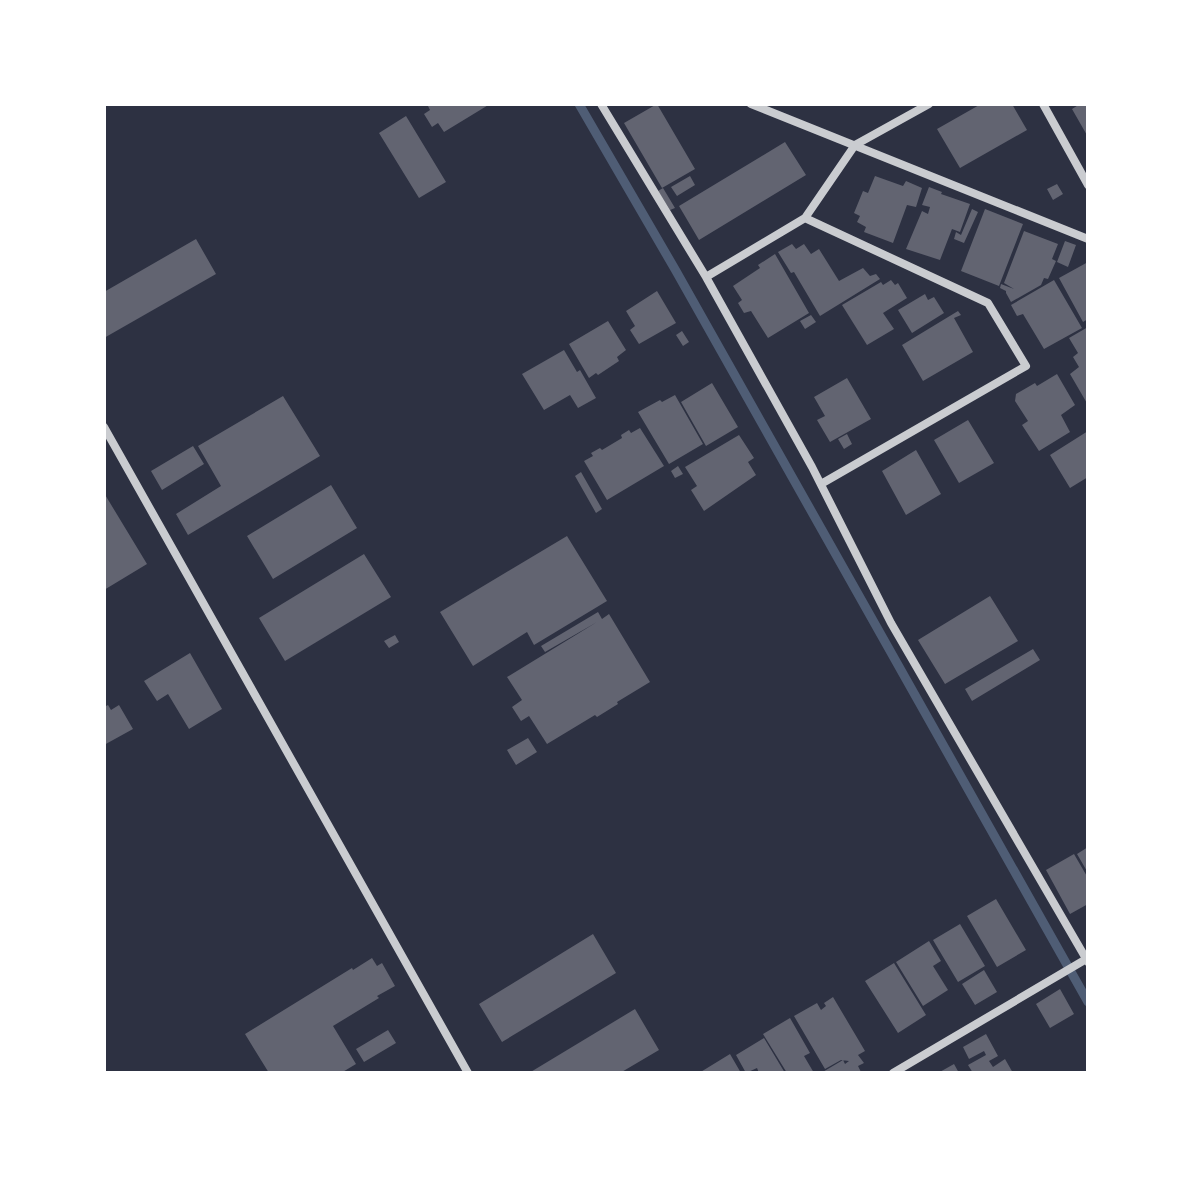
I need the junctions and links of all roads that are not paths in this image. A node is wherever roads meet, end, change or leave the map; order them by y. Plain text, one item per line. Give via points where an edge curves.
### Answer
1 (601, 104) edge
2 (751, 104) edge
3 (929, 104) edge
4 (1043, 104) edge
5 (855, 145) junction
6 (1088, 185) edge
7 (805, 218) junction
8 (1088, 239) edge
9 (706, 277) junction
10 (104, 427) edge
11 (821, 484) junction
12 (1087, 960) edge
13 (899, 1071) edge
14 (468, 1073) edge

1 - 9 street
2 - 5 street
3 - 5 street
4 - 6 street
5 - 7 street
5 - 8 street
7 - 9 street
7 - 11 street via 988,303 1026,366
9 - 11 street
10 - 14 street
11 - 12 street via 891,623
12 - 13 street

